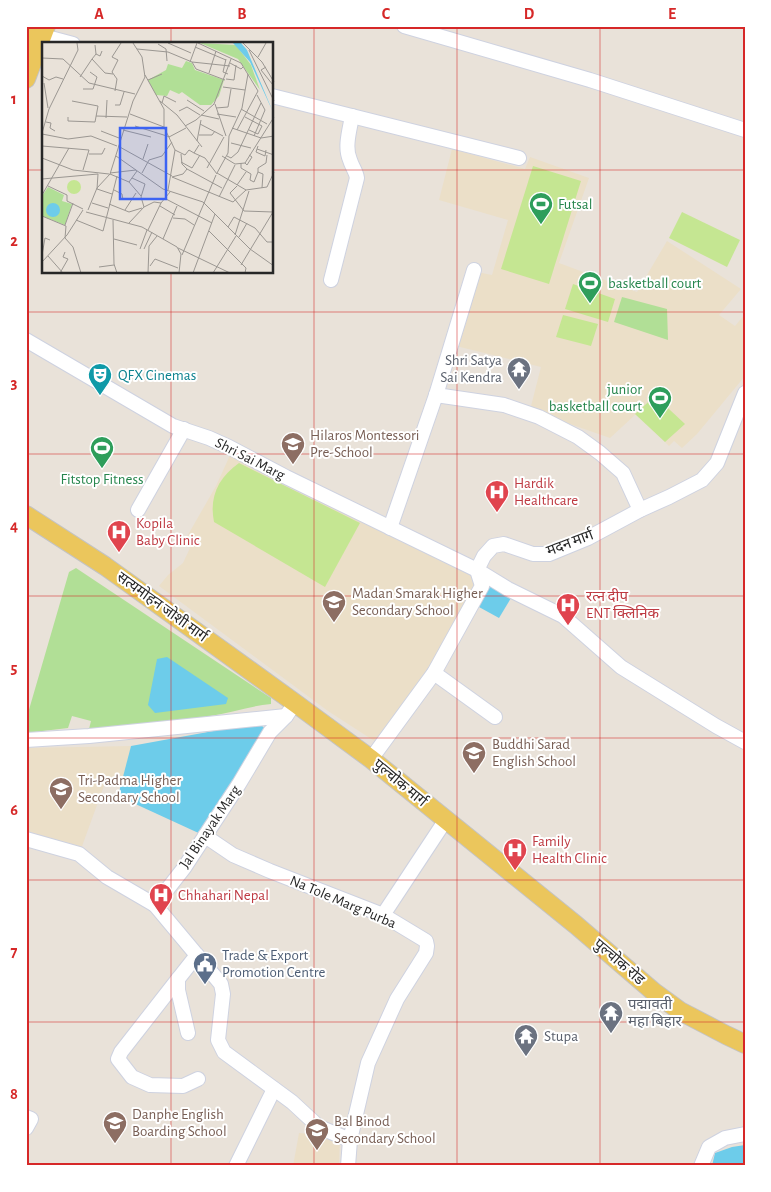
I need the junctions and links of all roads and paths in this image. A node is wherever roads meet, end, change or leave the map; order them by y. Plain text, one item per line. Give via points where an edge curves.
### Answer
1 (404, 26) edge
2 (37, 32) edge
3 (67, 42) edge
4 (26, 79) edge
5 (274, 96) edge
6 (352, 116) junction
7 (745, 130) edge
8 (519, 158) dead end
9 (474, 270) dead end
10 (331, 280) dead end
11 (26, 340) edge
12 (745, 393) edge
13 (436, 395) junction
14 (184, 429) junction
15 (138, 510) dead end
16 (640, 510) junction
17 (26, 515) edge
18 (390, 528) junction
19 (477, 570) junction
20 (434, 673) junction
21 (290, 709) junction
22 (495, 717) dead end
23 (26, 740) edge
24 (745, 742) edge
25 (371, 760) junction
26 (444, 821) junction
27 (204, 836) junction
28 (26, 839) edge
29 (502, 866) joint
30 (155, 905) junction
31 (383, 915) junction
32 (197, 955) junction
33 (178, 979) junction
34 (188, 1033) dead end
35 (745, 1044) edge
36 (198, 1079) dead end
37 (274, 1089) junction
38 (26, 1117) edge
39 (26, 1128) edge
40 (745, 1134) edge
41 (350, 1140) junction
42 (236, 1166) edge
43 (348, 1166) edge
44 (701, 1166) edge

1 - 7 street via 590,80
2 - 3 street
2 - 4 main road
5 - 6 street
6 - 8 street
6 - 10 street via 347,148 357,178
9 - 13 street
11 - 14 street, Shri Sai Marg via 173,426
12 - 16 street, मदन मार्ग via 717,463 702,480
13 - 16 street via 504,405 539,417 578,437 623,473
13 - 18 street
14 - 15 street
14 - 18 street, Shri Sai Marg via 229,447
16 - 19 street, मदन मार्ग via 588,538 549,554 534,554 504,544 493,546
17 - 21 main road, सत्यमोहन जोशी मार्ग via 105,566
18 - 19 street, Shri Sai Marg
19 - 20 street via 482,586
19 - 24 street, Shri Sai Marg via 563,616 620,667
20 - 22 street
20 - 25 street
21 - 23 street via 89,736
21 - 25 main road, पुल्चोक मार्ग
21 - 27 street, Jal Binayak Marg via 270,732
25 - 26 main road, पुल्चोक मार्ग
26 - 29 main road, पुल्चोक मार्ग
26 - 31 street
27 - 30 street, Jal Binayak Marg
27 - 31 street, Na Tole Marg Purba via 233,855
28 - 30 street via 79,854 107,877
29 - 35 main road, पुल्चोक रोड via 654,992 680,1011
30 - 32 street
31 - 41 street, Na Tole Marg Purba via 426,941 426,953 397,999 368,1063
32 - 33 street
32 - 37 street via 221,984 223,994 218,1040 224,1052
33 - 34 street
33 - 36 street via 120,1052 118,1059 132,1077 150,1085 183,1086
37 - 41 street via 318,1127
37 - 42 street
38 - 39 street via 31,1119
40 - 44 street via 725,1138 709,1148
41 - 43 street, Na Tole Marg Purba

